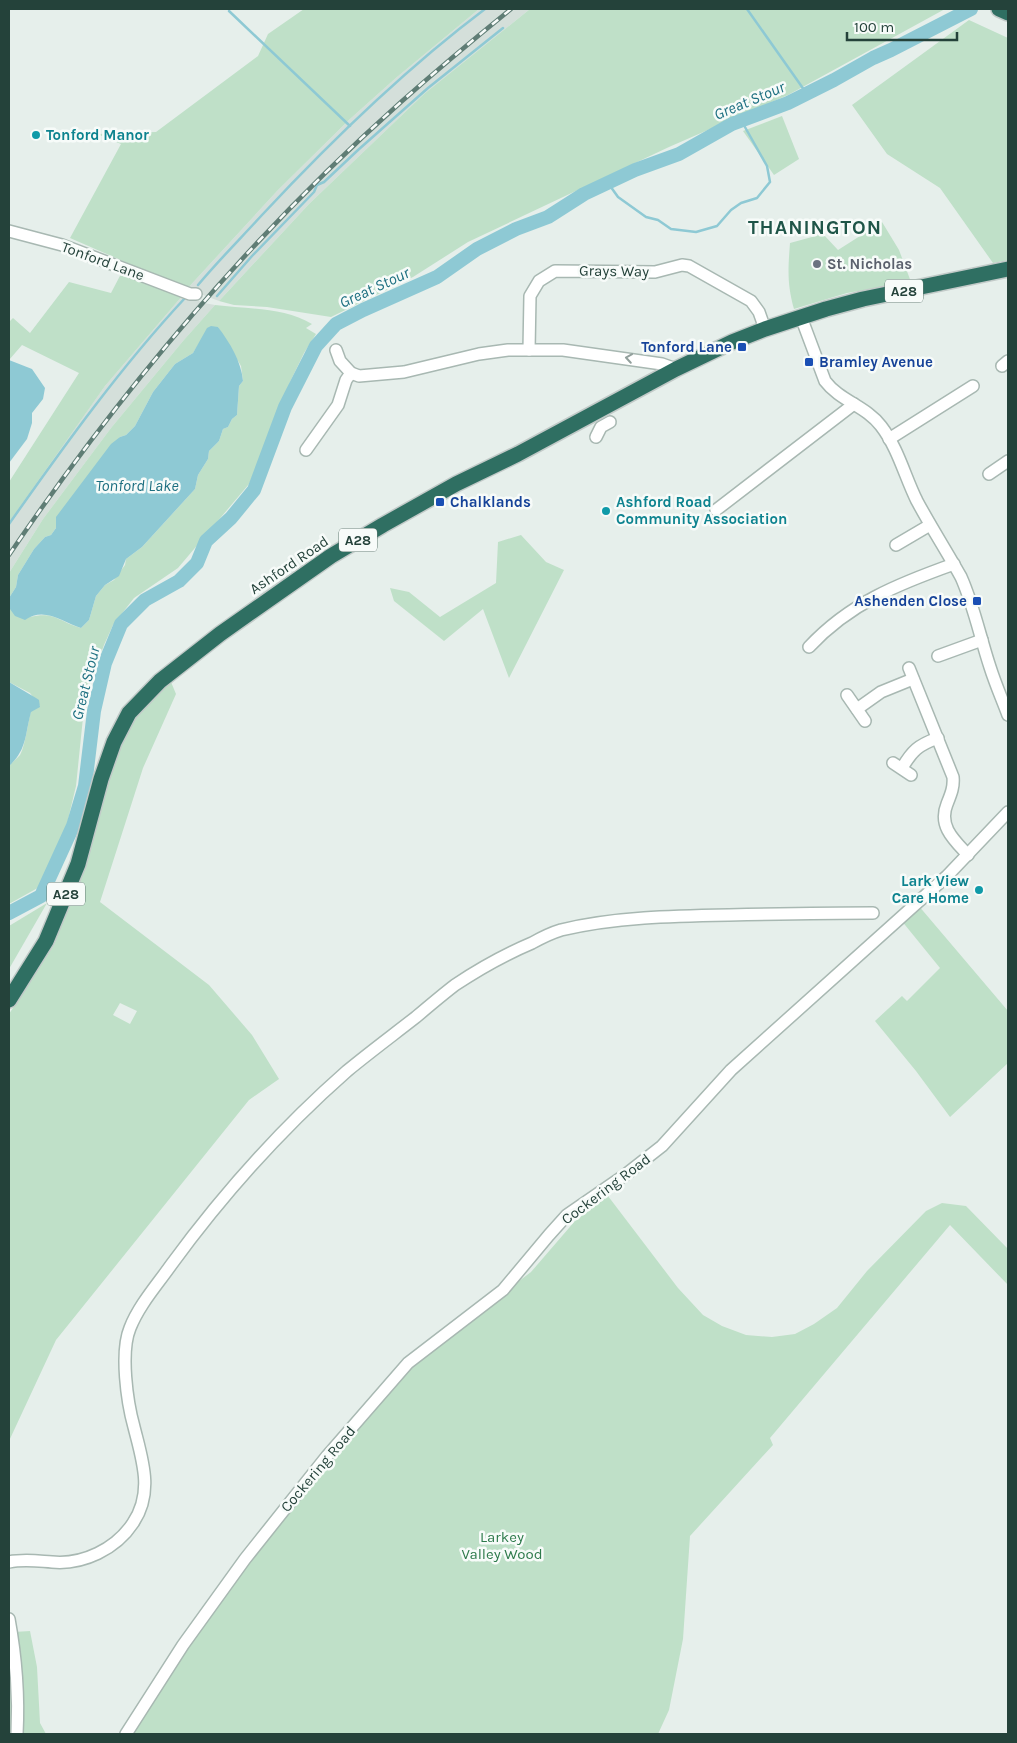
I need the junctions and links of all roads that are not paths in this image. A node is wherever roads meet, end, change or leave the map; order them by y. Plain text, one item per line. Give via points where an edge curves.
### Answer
1 (999, 9) edge
2 (1008, 13) edge
3 (9, 232) edge
4 (1008, 269) edge
5 (196, 294) dead end
6 (801, 317) junction
7 (765, 329) junction
8 (336, 350) dead end
9 (529, 350) junction
10 (676, 369) junction
11 (351, 373) junction
12 (972, 386) dead end
13 (854, 404) junction
14 (610, 422) dead end
15 (596, 437) dead end
16 (889, 438) junction
17 (306, 450) dead end
18 (1008, 461) edge
19 (989, 474) dead end
20 (716, 510) dead end
21 (930, 525) junction
22 (896, 545) dead end
23 (954, 564) junction
24 (982, 640) junction
25 (809, 647) dead end
26 (938, 656) dead end
27 (847, 695) dead end
28 (857, 708) junction
29 (1008, 715) edge
30 (865, 721) dead end
31 (938, 738) junction
32 (902, 769) dead end
33 (1008, 812) edge
34 (968, 855) junction
35 (873, 913) dead end
36 (9, 1000) edge
37 (9, 1562) edge
38 (9, 1619) edge
39 (17, 1734) edge
40 (126, 1734) edge

1 - 2 highway
3 - 5 street, Tonford Lane via 62,245
4 - 6 highway, A28 via 863,300
6 - 7 highway, A28
6 - 13 street via 825,381 831,389
7 - 9 street, Grays Way via 751,301 689,266 655,272 555,271 539,281 530,296
7 - 10 highway, Ashford Road / A28
8 - 11 street
10 -> 9 street via 615,356
9 - 11 street via 486,353 397,374 359,376
10 - 36 highway, Ashford Road / A28 via 448,489 331,556 204,646 144,696 129,712 114,742 78,864 46,941
11 - 17 street via 338,405 312,434
12 - 16 street
13 - 16 street via 875,419
13 - 20 street
14 - 15 street via 601,427
16 - 21 street
18 - 19 street
21 - 22 street
21 - 23 street
23 - 24 street via 973,606
23 - 25 street via 885,590 850,612
24 - 26 street
24 - 29 street
27 - 28 street
28 - 30 street
28 - 31 street via 911,674
31 - 32 street via 911,753
31 - 34 street via 952,770 954,784 944,820 950,836
33 - 34 street, Cockering Road
34 - 40 street, Cockering Road via 731,1070 662,1146 567,1215 503,1290 408,1363 327,1456 245,1559 182,1644
35 - 37 street via 668,916 567,929 510,953 456,985 350,1069 280,1134 199,1226 135,1316 127,1335 125,1366 132,1420 145,1477 141,1507 123,1537 112,1546 88,1556 55,1563
38 - 39 street

